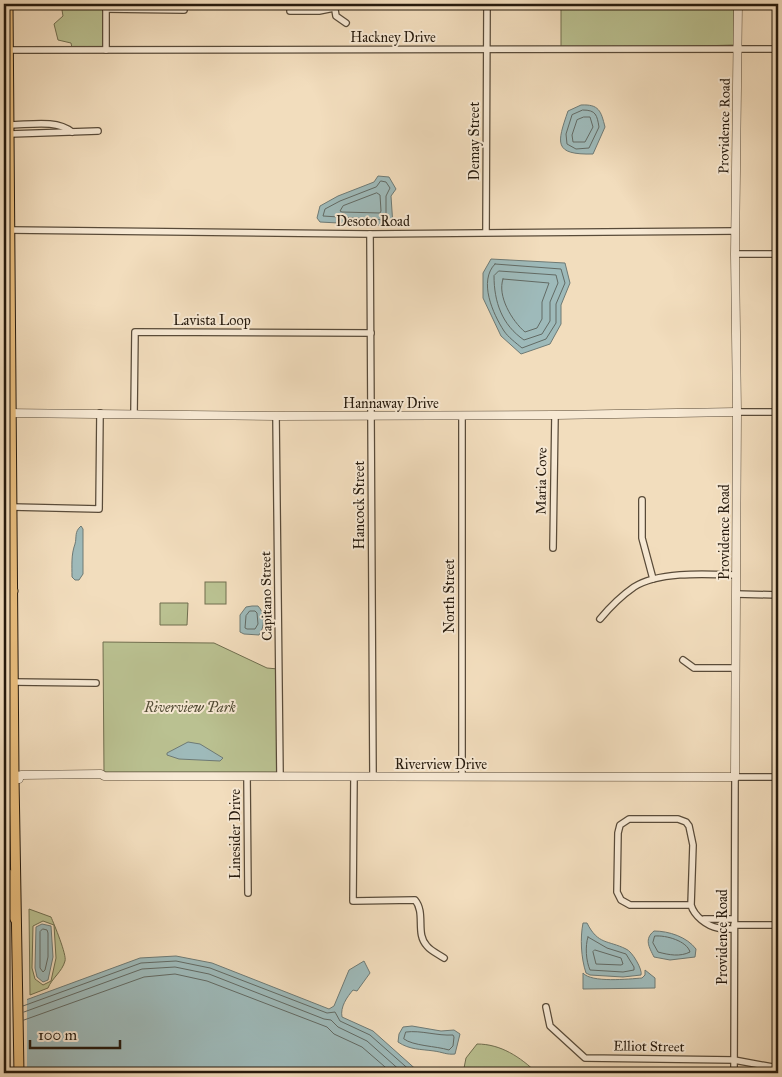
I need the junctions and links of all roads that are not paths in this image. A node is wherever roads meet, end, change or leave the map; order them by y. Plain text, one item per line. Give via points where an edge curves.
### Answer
1 (8, 4) edge
2 (487, 4) edge
3 (738, 4) edge
4 (106, 6) edge
5 (334, 6) edge
6 (184, 10) dead end
7 (290, 11) dead end
8 (346, 23) dead end
9 (778, 49) edge
10 (8, 50) junction
11 (106, 50) junction
12 (486, 50) junction
13 (738, 50) junction
14 (8, 129) edge
15 (98, 131) dead end
16 (72, 132) junction
17 (4, 165) edge
18 (10, 184) junction
19 (4, 222) edge
20 (10, 230) junction
21 (735, 230) junction
22 (486, 232) junction
23 (370, 234) junction
24 (735, 254) junction
25 (778, 254) edge
26 (4, 280) edge
27 (11, 307) junction
28 (371, 333) junction
29 (737, 412) junction
30 (778, 412) edge
31 (8, 413) edge
32 (100, 413) junction
33 (134, 413) junction
34 (371, 415) junction
35 (462, 415) junction
36 (554, 415) junction
37 (276, 416) junction
38 (642, 500) dead end
39 (8, 507) edge
40 (552, 548) dead end
41 (736, 575) junction
42 (653, 579) junction
43 (736, 594) junction
44 (778, 596) edge
45 (4, 599) edge
46 (600, 619) dead end
47 (683, 660) dead end
48 (736, 668) junction
49 (13, 672) junction
50 (14, 682) junction
51 (96, 683) dead end
52 (247, 776) junction
53 (280, 776) junction
54 (354, 776) junction
55 (373, 776) junction
56 (4, 777) edge
57 (462, 777) junction
58 (735, 777) junction
59 (778, 777) edge
60 (14, 778) junction
61 (4, 870) edge
62 (248, 893) dead end
63 (691, 905) junction
64 (17, 924) junction
65 (734, 924) junction
66 (778, 925) edge
67 (4, 928) edge
68 (444, 958) dead end
69 (5, 992) edge
70 (546, 1007) dead end
71 (734, 1060) junction
72 (778, 1068) edge
73 (5, 1073) edge
74 (19, 1073) edge
75 (734, 1073) edge

1 - 10 main road
2 - 12 street, Demay Street
3 - 13 street, Providence Road
4 - 6 street
4 - 11 street
5 - 7 street via 319,11
5 - 8 street via 336,16
9 - 13 street, Hackney Drive
10 - 11 street, Hackney Drive
10 - 14 main road
11 - 12 street, Hackney Drive
12 - 13 street, Hackney Drive
12 - 22 street, Demay Street
13 - 21 street, Providence Road
14 - 16 street
14 - 16 street via 56,124 64,125
14 - 18 main road
15 - 16 street
17 - 18 main road
18 - 20 main road
19 - 20 main road
20 - 23 street, Desoto Road
20 - 27 main road
21 - 22 street, Desoto Road
21 - 24 street, Providence Road
22 - 23 street, Desoto Road
23 - 28 street, Hancock Street
24 - 25 street
24 - 29 street, Providence Road
26 - 27 main road
27 - 31 main road
28 - 33 street, Lavista Loop via 135,332
28 - 34 street, Hancock Street
29 - 30 street, Hannaway Drive
29 - 36 street, Hannaway Drive
29 - 41 street, Providence Road
31 - 32 street, Hannaway Drive
31 - 39 main road
32 - 33 street, Hannaway Drive
32 - 39 street via 99,509
33 - 37 street, Hannaway Drive
34 - 35 street, Hannaway Drive
34 - 37 street, Hannaway Drive
34 - 55 street, Hancock Street
35 - 36 street, Hannaway Drive
35 - 57 street, North Street
36 - 40 street, Maria Cove
37 - 53 street, Capitano Street
38 - 42 street via 642,538
39 - 49 main road
41 - 42 street via 678,575
41 - 43 street, Providence Road
42 - 46 street via 635,586
43 - 44 street
43 - 48 street, Providence Road
45 - 49 main road via 8,656
47 - 48 street via 694,668
48 - 58 street, Providence Road
49 - 50 main road
50 - 51 street
50 - 60 main road
52 - 53 street, Riverview Drive
52 - 60 street, Riverview Drive via 21,774
52 - 62 street, Linesider Drive
53 - 54 street, Riverview Drive
54 - 55 street, Riverview Drive
54 - 68 street via 353,901 415,900 420,906 421,936 426,945
55 - 57 street, Riverview Drive
56 - 60 street, Riverview Drive
57 - 58 street, Riverview Drive
58 - 59 street, Riverview Drive
58 - 65 street, Providence Road
60 - 64 main road
61 - 64 main road via 10,876 10,910
63 - 63 street via 693,845 686,822 678,819 629,819 620,825 617,892 621,900 630,905
63 - 65 street via 693,912 702,919
64 - 74 main road
65 - 66 street
65 - 71 street, Providence Road
67 - 69 main road
69 - 73 main road
70 - 71 street, Elliot Street via 550,1026 585,1058
71 - 72 street, Elliot Street
71 - 75 street, Providence Road

